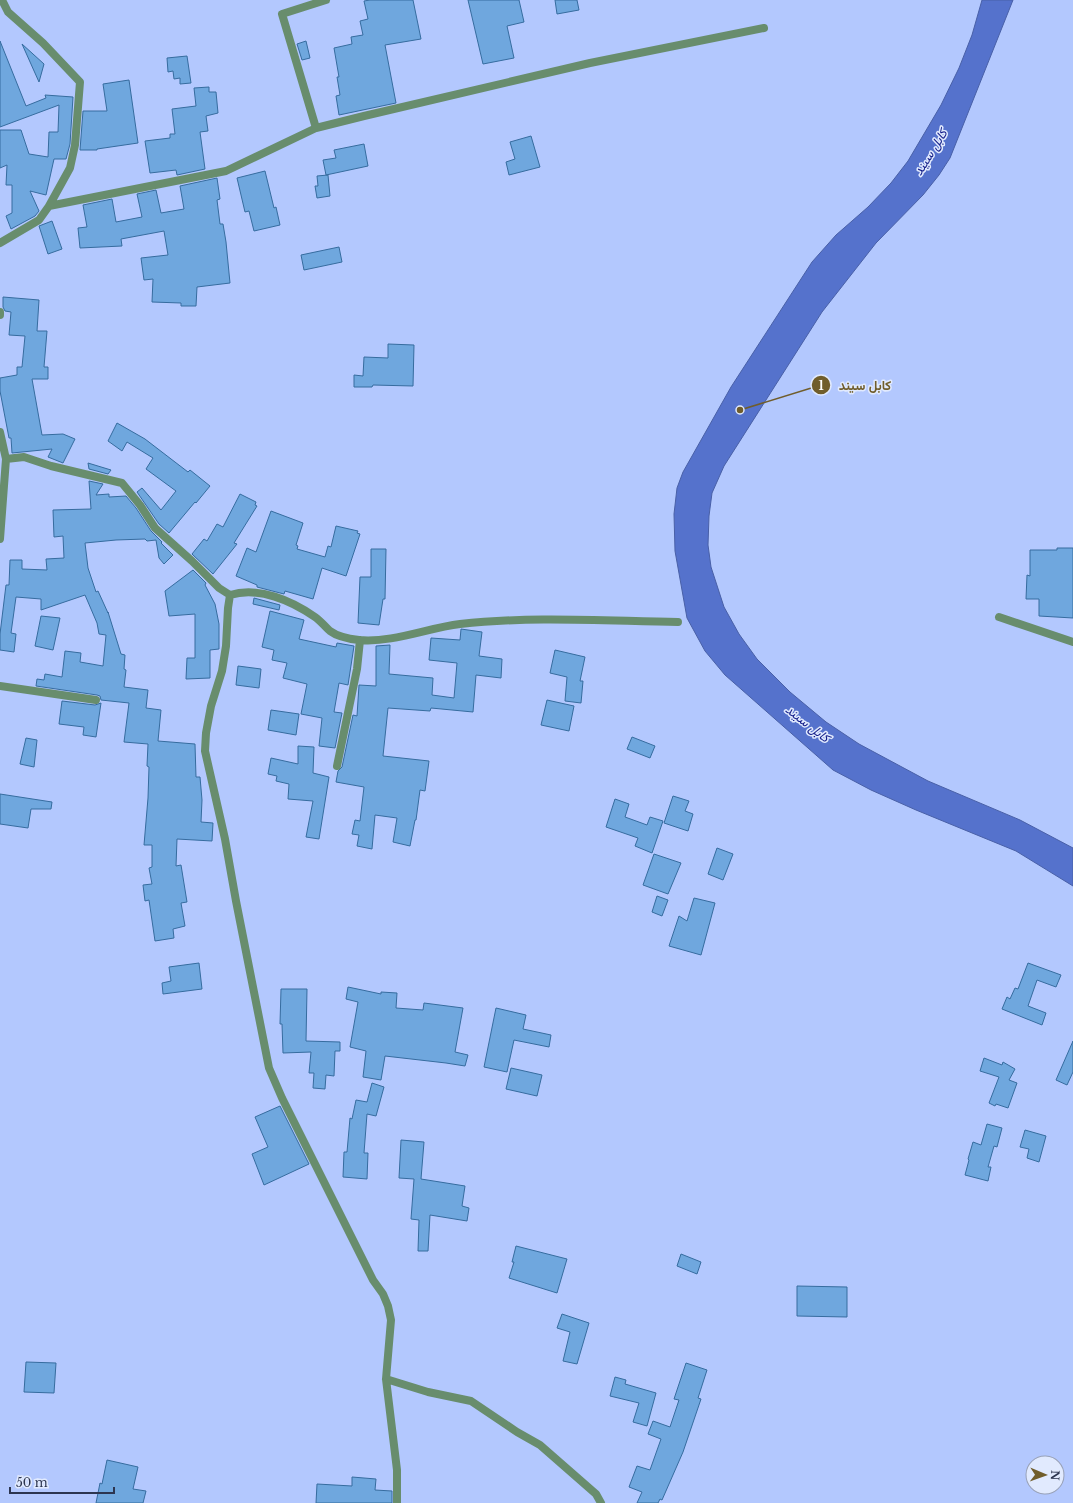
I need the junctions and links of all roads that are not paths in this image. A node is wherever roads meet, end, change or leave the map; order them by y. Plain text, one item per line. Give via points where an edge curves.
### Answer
1 (2, 0) edge
2 (326, 0) edge
3 (764, 28) dead end
4 (316, 128) junction
5 (49, 206) junction
6 (0, 243) edge
7 (0, 312) edge
8 (0, 315) edge
9 (0, 432) edge
10 (6, 459) junction
11 (0, 539) edge
12 (230, 595) junction
13 (1000, 617) dead end
14 (678, 622) dead end
15 (360, 640) junction
16 (1073, 642) edge
17 (0, 686) edge
18 (96, 700) dead end
19 (337, 766) dead end
20 (386, 1380) junction
21 (397, 1503) edge
22 (601, 1503) edge

1 - 5 street via 8,12 43,43 80,82 75,145 70,168
2 - 4 street via 282,14
3 - 4 street via 583,65
4 - 5 street via 226,171
5 - 6 street via 40,220
7 - 8 street
9 - 10 street
10 - 11 street
10 - 12 street via 24,457 122,483 154,528 219,588
12 - 15 street via 239,592 274,597 316,617 330,632
12 - 20 street via 222,671 210,706 205,751 225,839 269,1068 388,1306 391,1320
13 - 16 street
14 - 15 street via 488,622 460,624 379,640
15 - 19 street via 357,669
17 - 18 street
20 - 21 street via 397,1470
20 - 22 street via 471,1401 540,1445 596,1494

